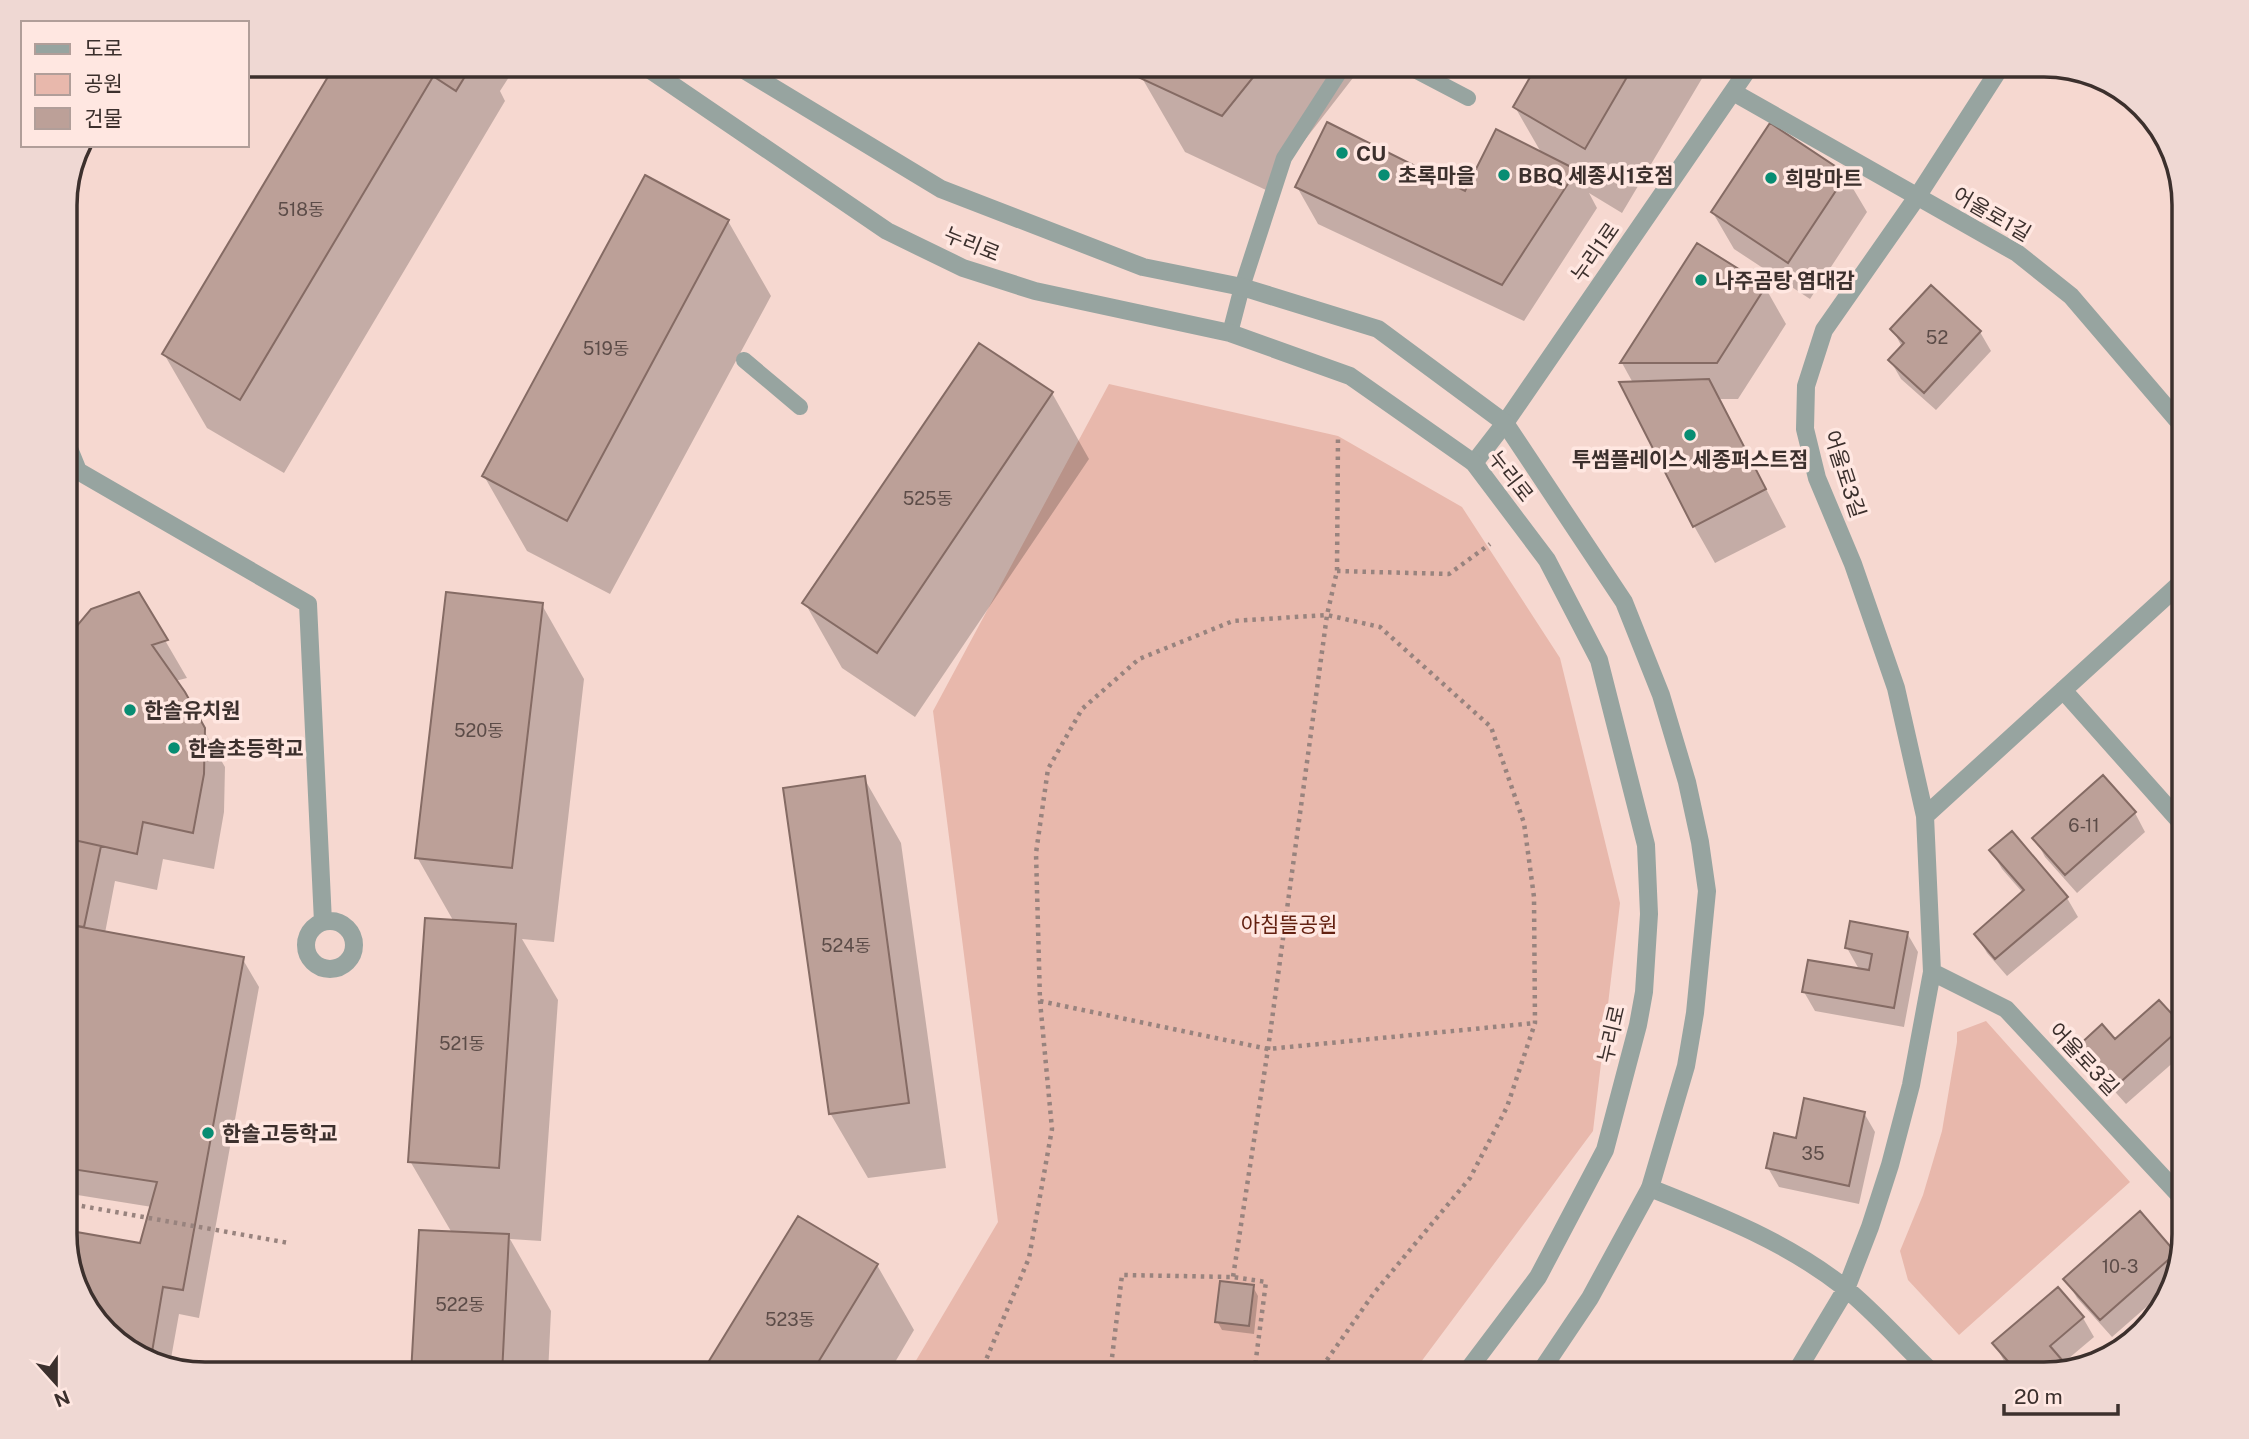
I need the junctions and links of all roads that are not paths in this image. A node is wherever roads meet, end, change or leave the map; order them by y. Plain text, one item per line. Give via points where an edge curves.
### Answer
1 (661, 77) edge
2 (756, 77) edge
3 (1336, 77) edge
4 (1428, 77) edge
5 (1743, 77) edge
6 (1994, 77) edge
7 (1733, 92) junction
8 (1468, 98) dead end
9 (1917, 197) junction
10 (1242, 287) junction
11 (1230, 332) junction
12 (744, 360) dead end
13 (800, 407) dead end
14 (2172, 414) edge
15 (1504, 423) junction
16 (1474, 463) junction
17 (77, 469) edge
18 (2172, 591) edge
19 (2063, 690) junction
20 (2172, 813) edge
21 (1925, 816) junction
22 (323, 922) dead end
23 (1933, 972) junction
24 (2172, 1187) edge
25 (1650, 1188) junction
26 (1846, 1289) junction
27 (1474, 1362) edge
28 (1547, 1362) edge
29 (1802, 1362) edge
30 (1922, 1362) edge

1 - 11 street, 누리로 via 887,231 963,268 1035,291
2 - 10 street, 누리로 via 941,189 1143,267
3 - 10 lane via 1284,158
4 - 8 lane
5 - 7 street, 누리1로
6 - 9 street, 어울로3길
7 - 9 street, 어울로1길
7 - 15 street, 누리1로
9 - 14 street, 어울로1길 via 2017,253 2071,296
9 - 21 street, 어울로3길 via 1824,330 1806,386 1805,429 1817,478 1896,688
10 - 11 lane
10 - 15 street, 누리로 via 1378,329
11 - 16 street, 누리로 via 1350,376
12 - 13 lane
15 - 16 street, 누리1로
15 - 25 street, 누리로 via 1624,602 1661,695 1700,842 1707,891 1695,1013 1686,1066
16 - 27 street, 누리로 via 1547,560 1599,660 1646,845 1649,914 1638,1025 1605,1150 1538,1278
17 - 22 street via 308,604
18 - 19 street
19 - 20 street
19 - 21 street
21 - 23 street, 어울로3길
23 - 24 street, 어울로3길 via 2006,1009
23 - 26 street, 어울로3길 via 1890,1165
25 - 26 street via 1788,1249
25 - 28 street, 누리로 via 1590,1298
26 - 29 street, 어울로3길
26 - 30 street

